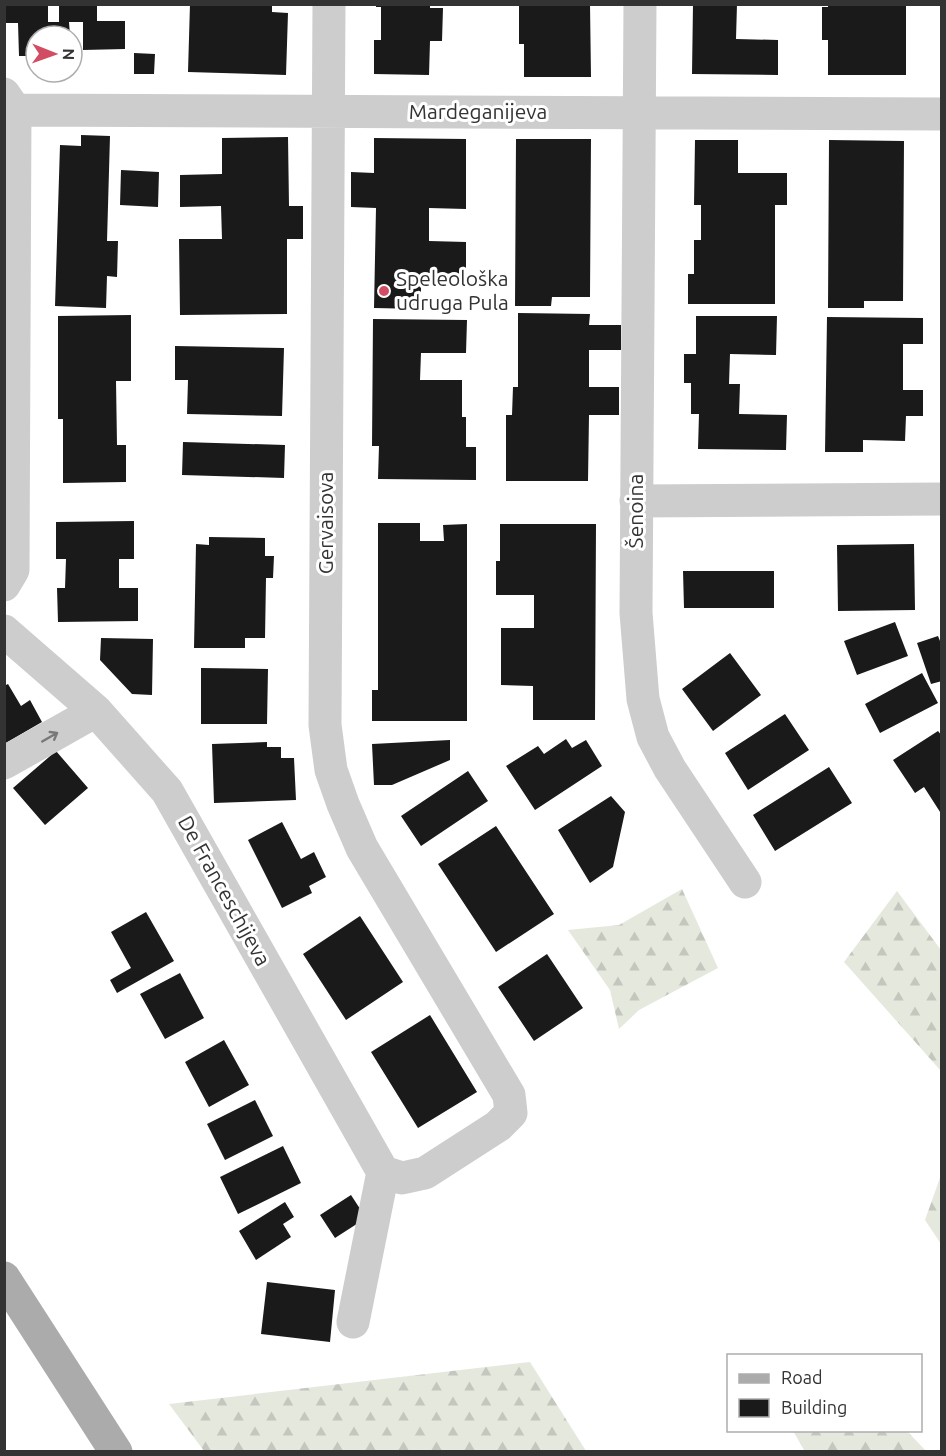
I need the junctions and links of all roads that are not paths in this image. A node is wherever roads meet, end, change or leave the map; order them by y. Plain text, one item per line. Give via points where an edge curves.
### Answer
1 (329, 4) edge
2 (640, 4) edge
3 (10, 102) edge
4 (328, 111) junction
5 (639, 112) junction
6 (942, 114) edge
7 (942, 499) edge
8 (636, 501) junction
9 (4, 585) edge
10 (4, 631) edge
11 (96, 711) junction
12 (4, 763) edge
13 (745, 882) dead end
14 (392, 1175) junction
15 (4, 1278) edge
16 (353, 1322) dead end
17 (116, 1452) edge

1 - 4 street, Gervaisova
2 - 5 street, Šenoina
3 - 4 street, Mardeganijeva
3 - 9 street via 13,570
4 - 5 street, Mardeganijeva
4 - 14 street, Gervaisova via 325,725 331,771 362,848 509,1095 511,1113 498,1126 425,1173
5 - 6 street, Mardeganijeva
5 - 8 street, Šenoina
7 - 8 street
8 - 13 street, Šenoina via 637,623 643,699 653,737
10 - 11 street, De Franceschijeva
12 -> 11 street
11 - 14 street, De Franceschijeva via 167,791
14 - 16 street
15 - 17 main road

